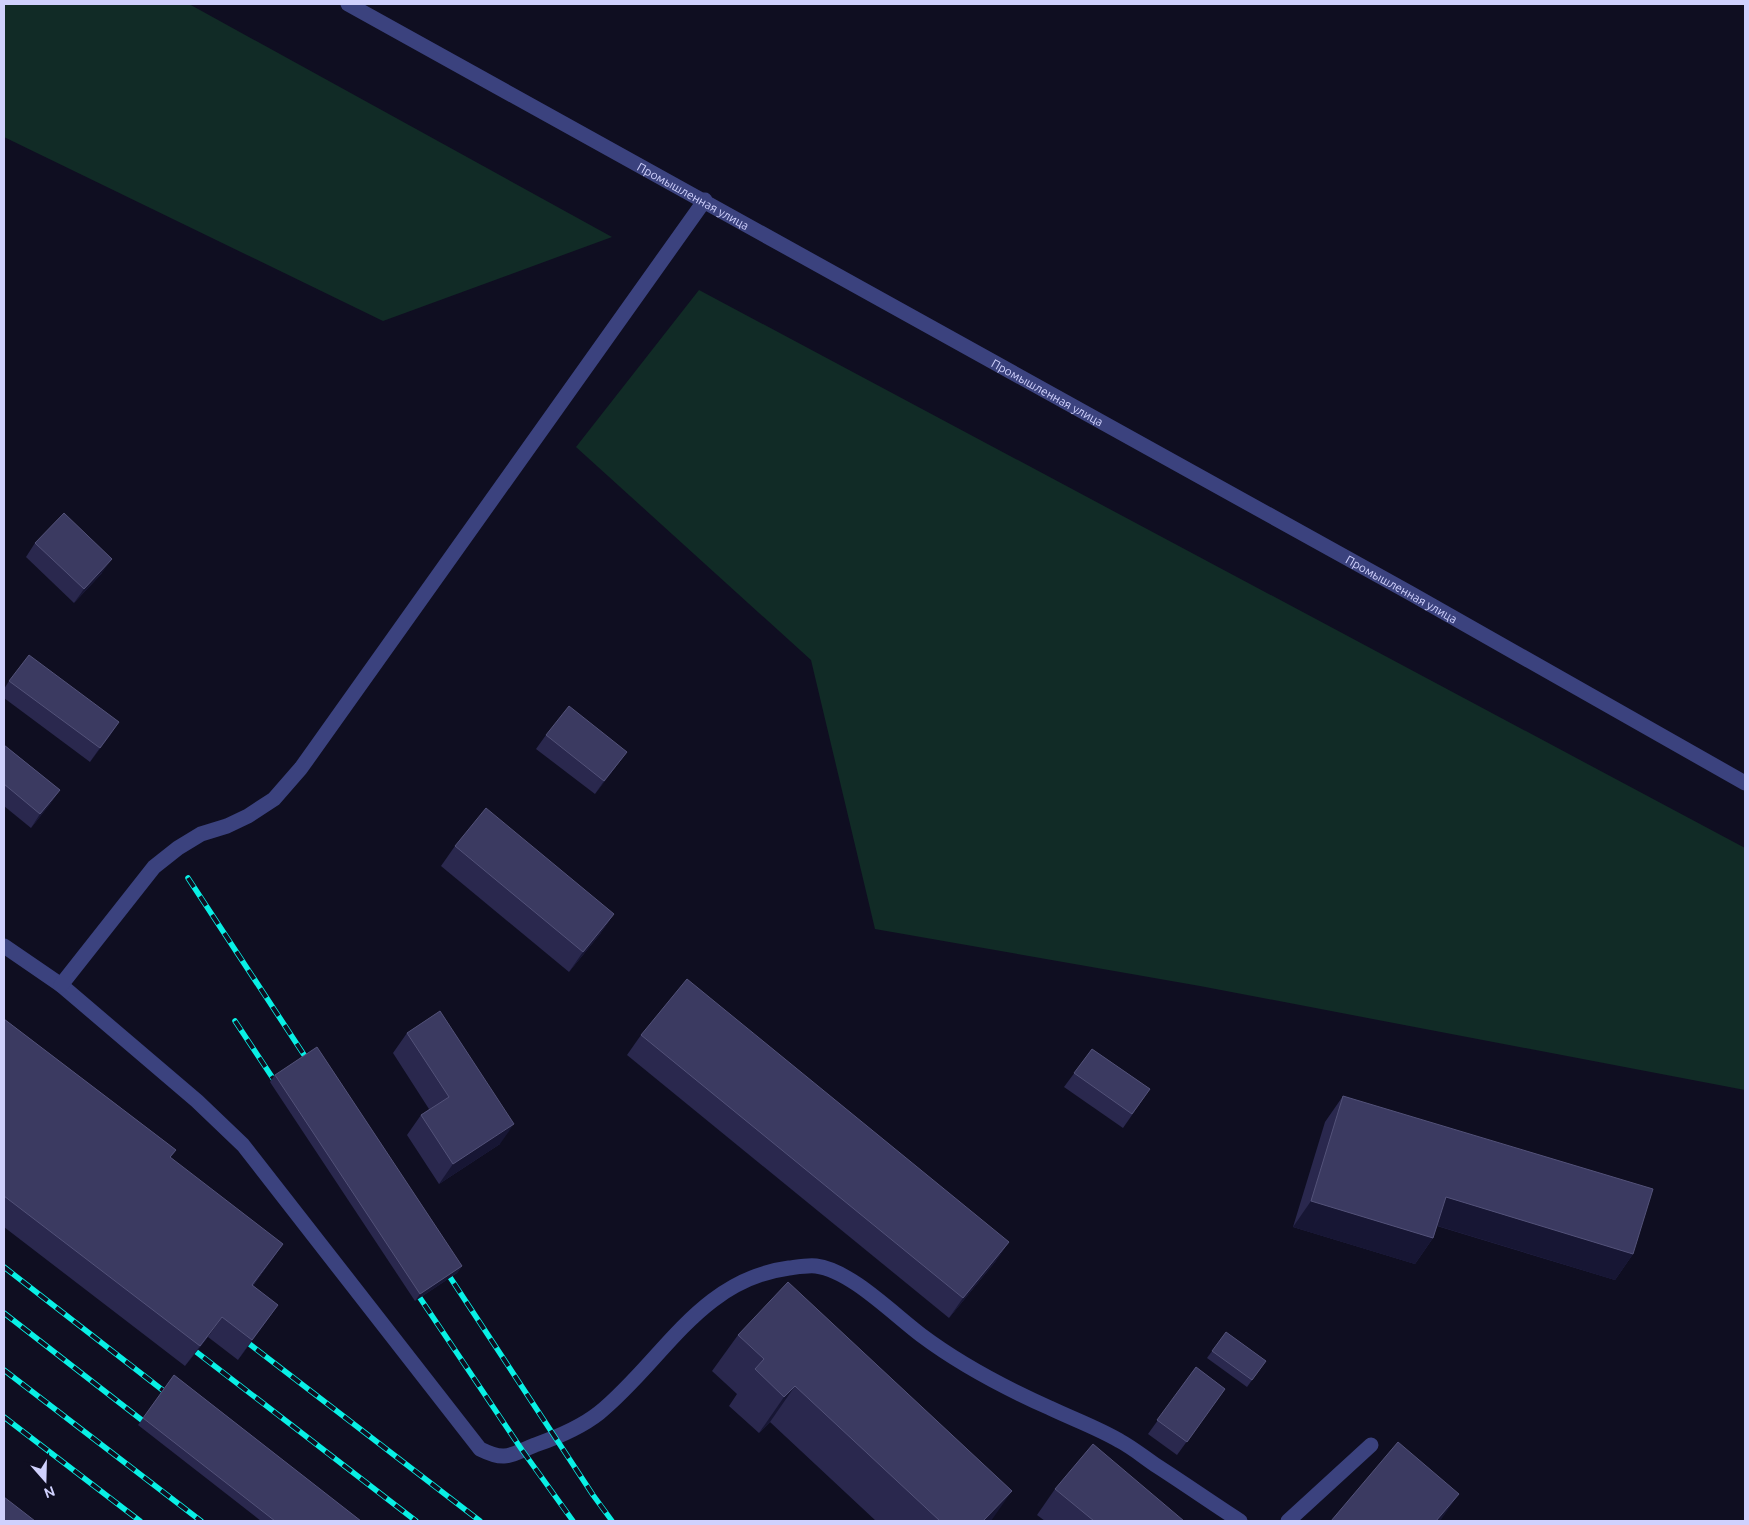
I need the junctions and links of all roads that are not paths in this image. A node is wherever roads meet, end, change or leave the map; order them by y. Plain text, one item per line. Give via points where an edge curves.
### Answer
1 (348, 4) edge
2 (705, 200) junction
3 (1745, 783) edge
4 (4, 946) edge
5 (61, 985) junction
6 (1371, 1446) dead end
7 (1240, 1521) edge
8 (1288, 1521) edge

1 - 2 street, Промышленная улица
2 - 3 street, Промышленная улица
2 - 5 street via 300,768 274,798 248,816 201,834 154,868
4 - 5 street
5 - 7 street via 197,1101 243,1145 480,1450 506,1457 578,1427 618,1396 696,1313 738,1284 777,1270 816,1266 855,1283 922,1336 988,1378 1120,1441
6 - 8 street

